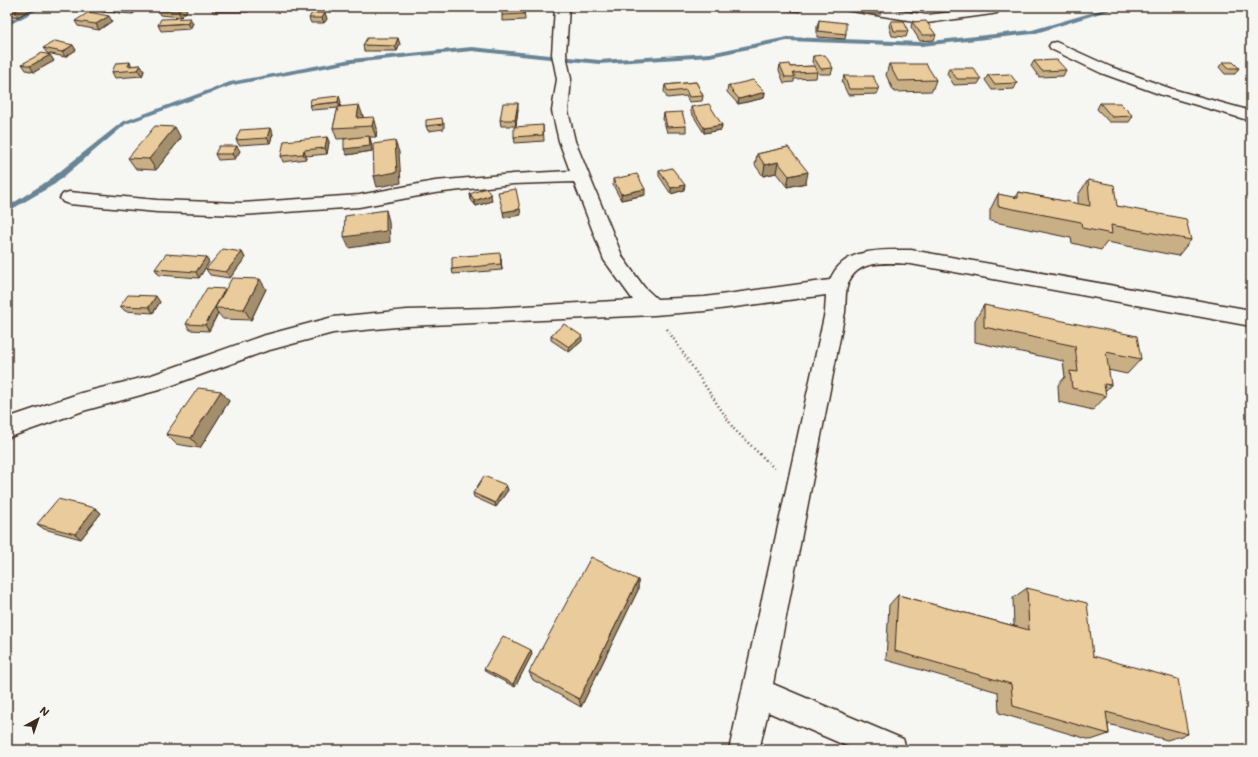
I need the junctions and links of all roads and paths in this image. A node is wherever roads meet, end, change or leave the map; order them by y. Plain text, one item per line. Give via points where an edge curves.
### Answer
1 (562, 7) edge
2 (851, 7) edge
3 (992, 10) dead end
4 (952, 11) edge
5 (1056, 46) dead end
6 (1251, 116) edge
7 (581, 176) junction
8 (69, 198) dead end
9 (837, 286) junction
10 (654, 308) junction
11 (1251, 318) edge
12 (7, 428) edge
13 (797, 490) junction
14 (757, 692) junction
15 (744, 750) edge
16 (892, 750) edge

1 - 7 street via 559,54 564,79 560,111 567,141
2 - 4 street via 927,19
3 - 4 street
5 - 6 street via 1106,70 1167,92
7 - 8 street via 513,179 435,187 359,201 241,209 157,206
7 - 10 street via 614,260 637,292
9 - 10 street via 705,304
9 - 11 street via 845,268 868,257 911,257
9 - 13 street via 835,312
10 - 12 street via 407,318 333,325 262,344 151,384 81,402
10 - 13 path via 734,429
13 - 14 street
14 - 15 street
14 - 16 street

